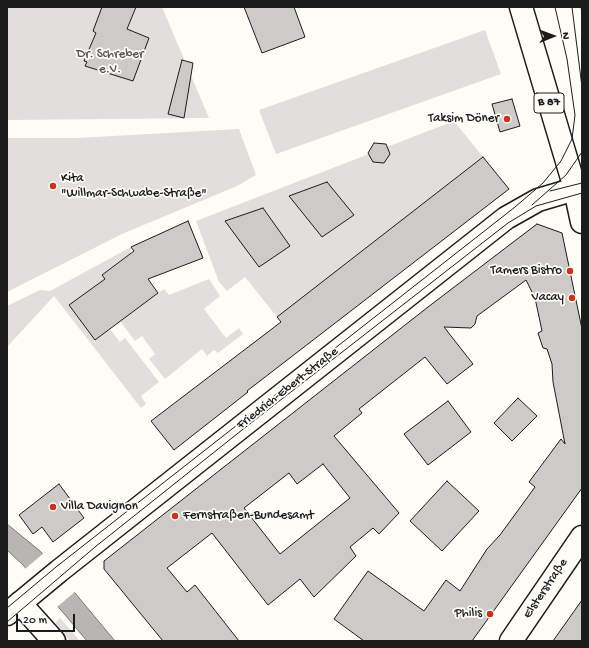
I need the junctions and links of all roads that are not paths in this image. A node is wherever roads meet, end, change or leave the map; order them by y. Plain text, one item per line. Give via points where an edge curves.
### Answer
1 (521, 7) edge
2 (578, 188) edge
3 (582, 222) edge
4 (582, 538) edge
5 (14, 609) edge
6 (54, 641) edge
7 (511, 641) edge

1 - 2 main road, B 87
2 - 3 main road, B 87
2 - 5 main road, Friedrich-Ebert-Straße via 538,200 506,218
4 - 7 main road, Elsterstraße
5 - 6 main road

